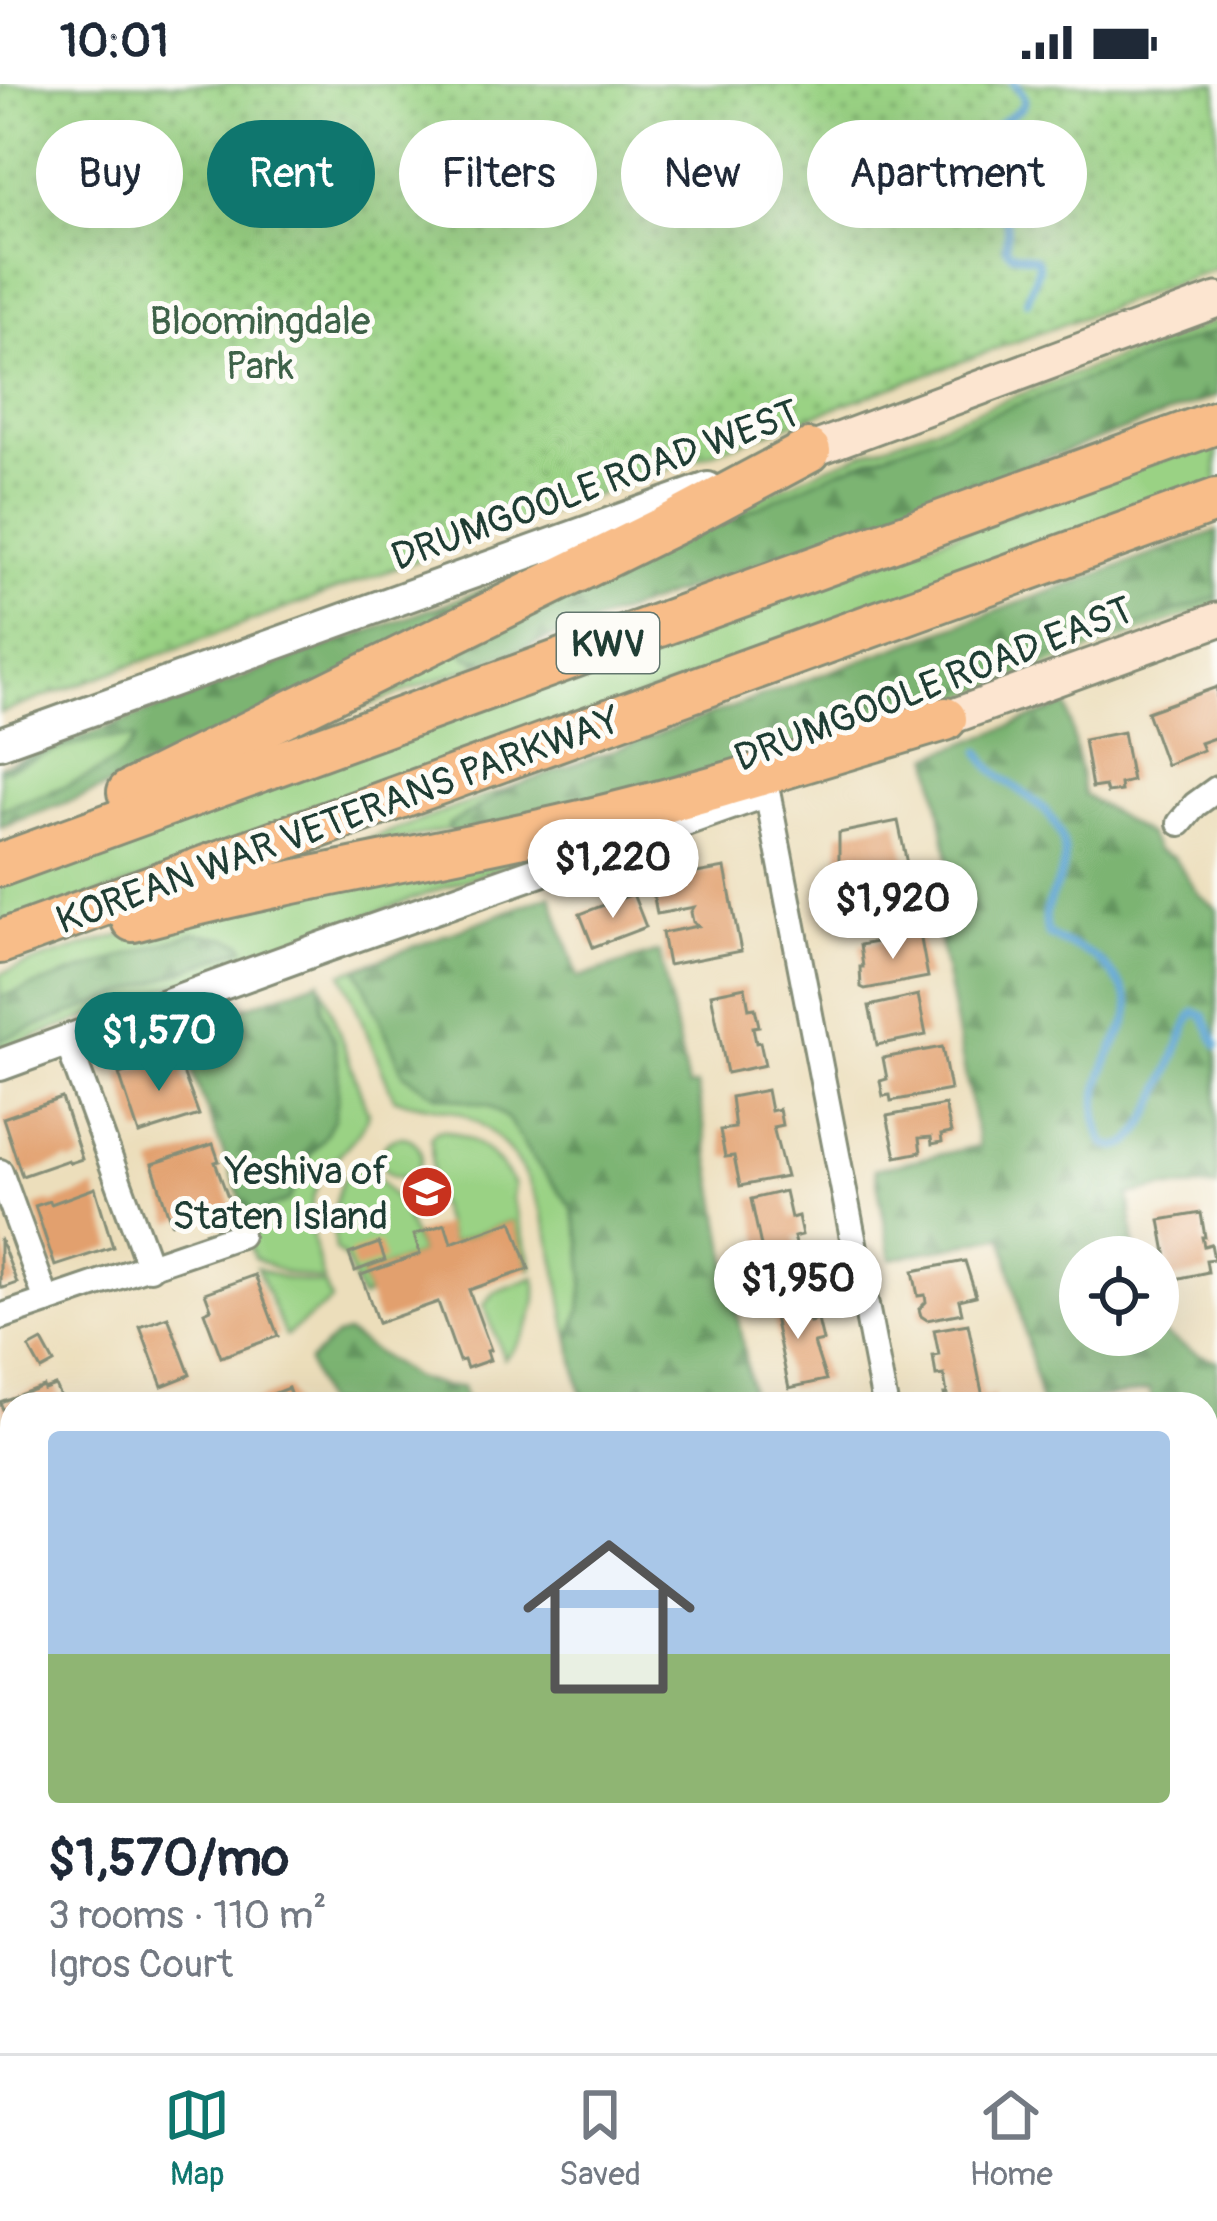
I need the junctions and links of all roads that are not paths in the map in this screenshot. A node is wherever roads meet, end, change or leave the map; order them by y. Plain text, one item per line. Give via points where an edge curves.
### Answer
1 (1217, 300) edge
2 (1217, 422) edge
3 (809, 452) junction
4 (1217, 500) edge
5 (1217, 620) edge
6 (945, 719) junction
7 (0, 743) edge
8 (1217, 789) edge
9 (767, 791) junction
10 (1180, 823) dead end
11 (0, 849) edge
12 (0, 865) edge
13 (0, 942) edge
14 (0, 961) edge
15 (67, 1041) junction
16 (0, 1065) edge
17 (0, 1172) edge
18 (240, 1235) dead end
19 (150, 1268) junction
20 (47, 1301) junction
21 (0, 1317) edge
22 (883, 1392) edge

1 - 3 main road, DRUMGOOLE ROAD WEST
2 - 12 highway, KOREAN WAR VETERANS PARKWAY / KWV
3 - 7 street, DRUMGOOLE ROAD WEST
3 - 11 highway
4 - 13 highway, KOREAN WAR VETERANS PARKWAY / KWV
5 - 6 main road, DRUMGOOLE ROAD EAST
6 - 9 street, DRUMGOOLE ROAD EAST
6 - 14 highway via 688,796 218,898
8 - 10 street
9 - 15 street, DRUMGOOLE ROAD EAST
9 - 22 street
15 - 16 street, DRUMGOOLE ROAD EAST
15 - 19 street
17 - 20 street
18 - 19 street
19 - 20 street
20 - 21 street

